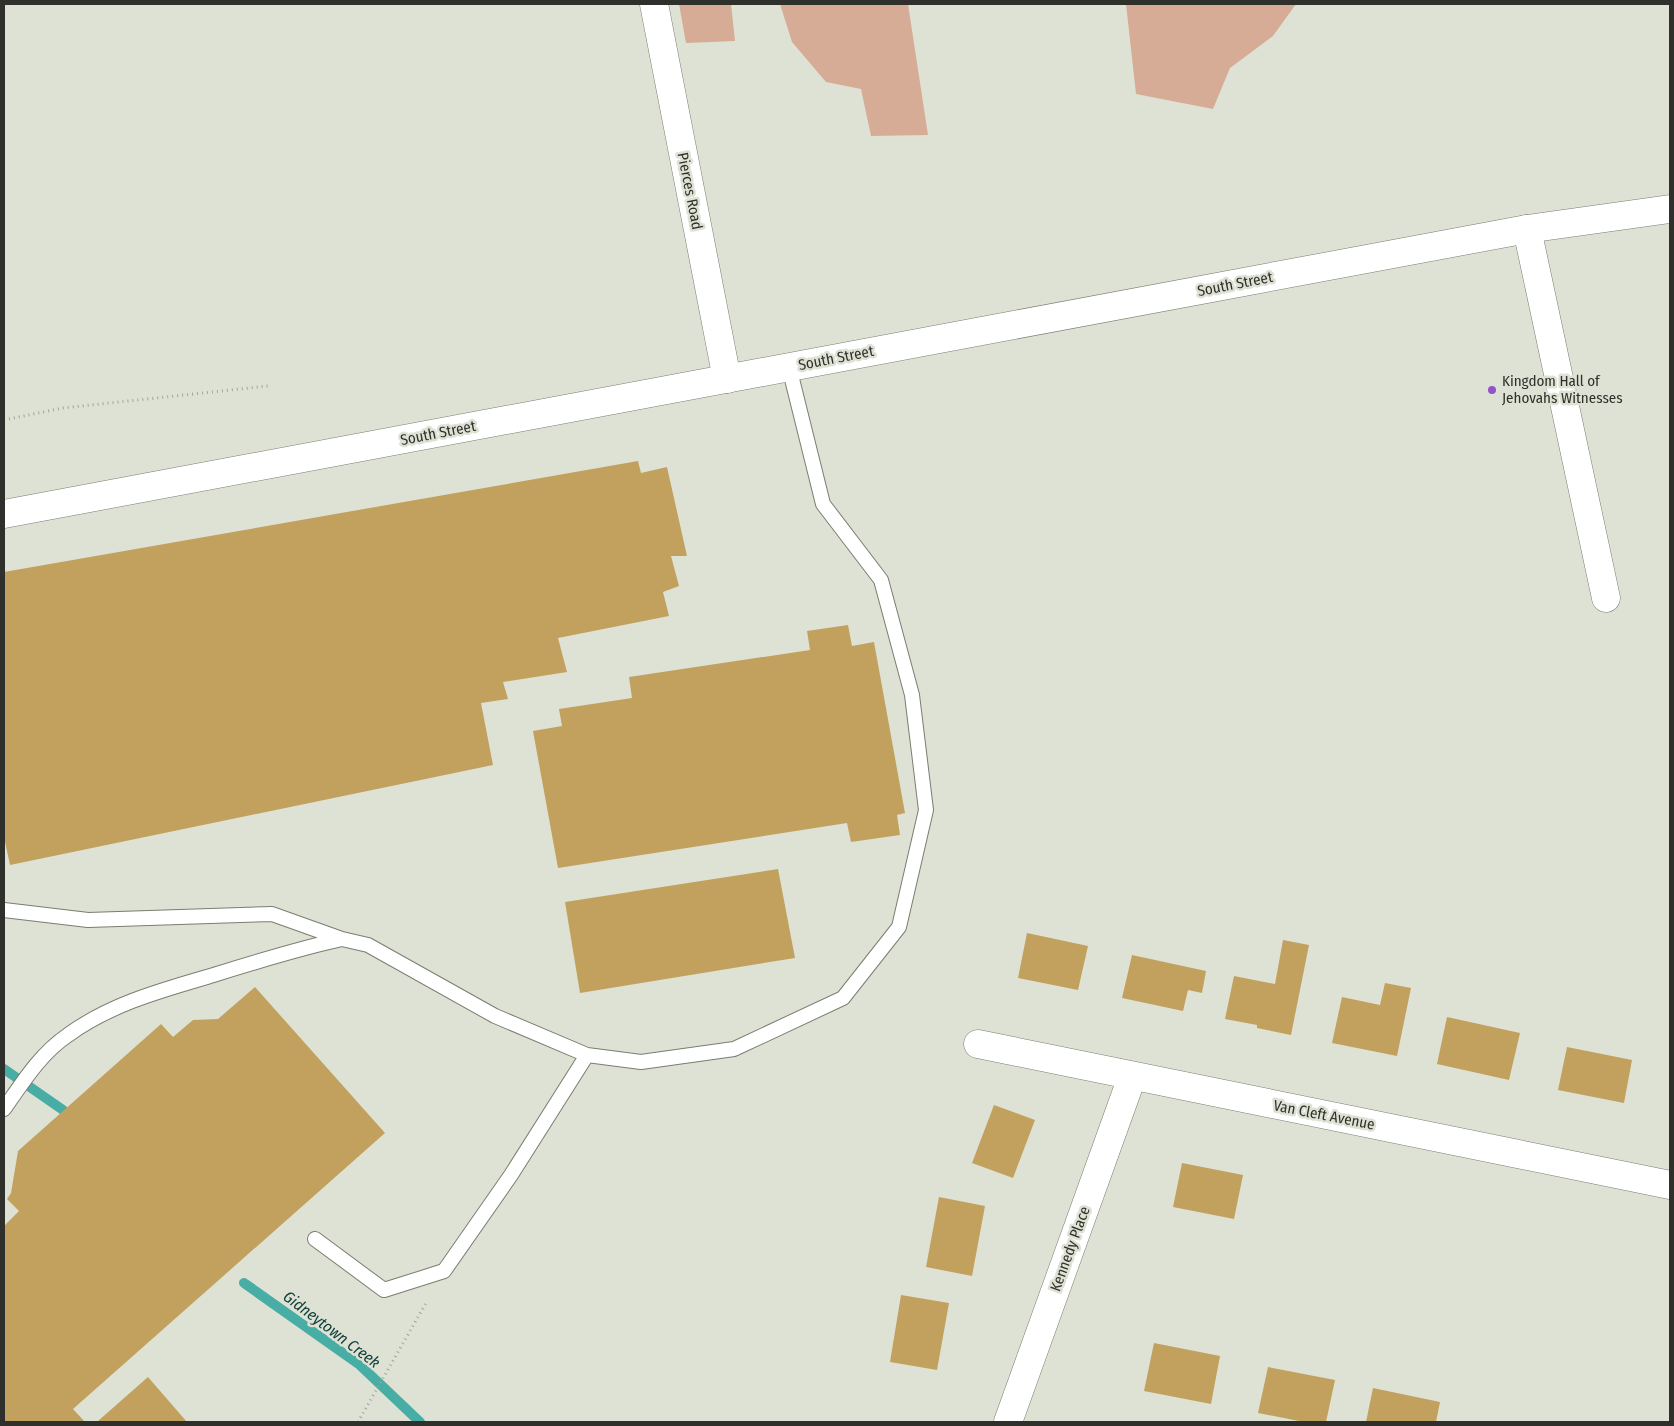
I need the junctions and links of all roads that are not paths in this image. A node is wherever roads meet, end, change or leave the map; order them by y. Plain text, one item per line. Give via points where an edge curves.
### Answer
1 (654, 4) edge
2 (1670, 209) edge
3 (1527, 230) junction
4 (789, 367) junction
5 (727, 379) junction
6 (4, 514) edge
7 (1606, 598) dead end
8 (4, 910) edge
9 (342, 939) junction
10 (978, 1044) dead end
11 (587, 1055) junction
12 (1132, 1076) junction
13 (7, 1105) edge
14 (1670, 1185) edge
15 (315, 1239) dead end
16 (1008, 1422) edge

1 - 5 street, Pierces Road
2 - 3 street, South Street
3 - 4 street, South Street
3 - 7 street
4 - 5 street, South Street
4 - 11 lane via 823,504 881,580 912,696 926,810 899,927 843,998 734,1049 641,1062
5 - 6 street, South Street
8 - 9 lane via 88,920 272,914
9 - 11 lane via 368,945 495,1016
9 - 13 lane via 295,950 135,999 97,1017 67,1035 39,1060
10 - 12 street, Van Cleft Avenue
11 - 15 lane via 511,1175 444,1271 384,1290
12 - 14 street, Van Cleft Avenue
12 - 16 street, Kennedy Place

